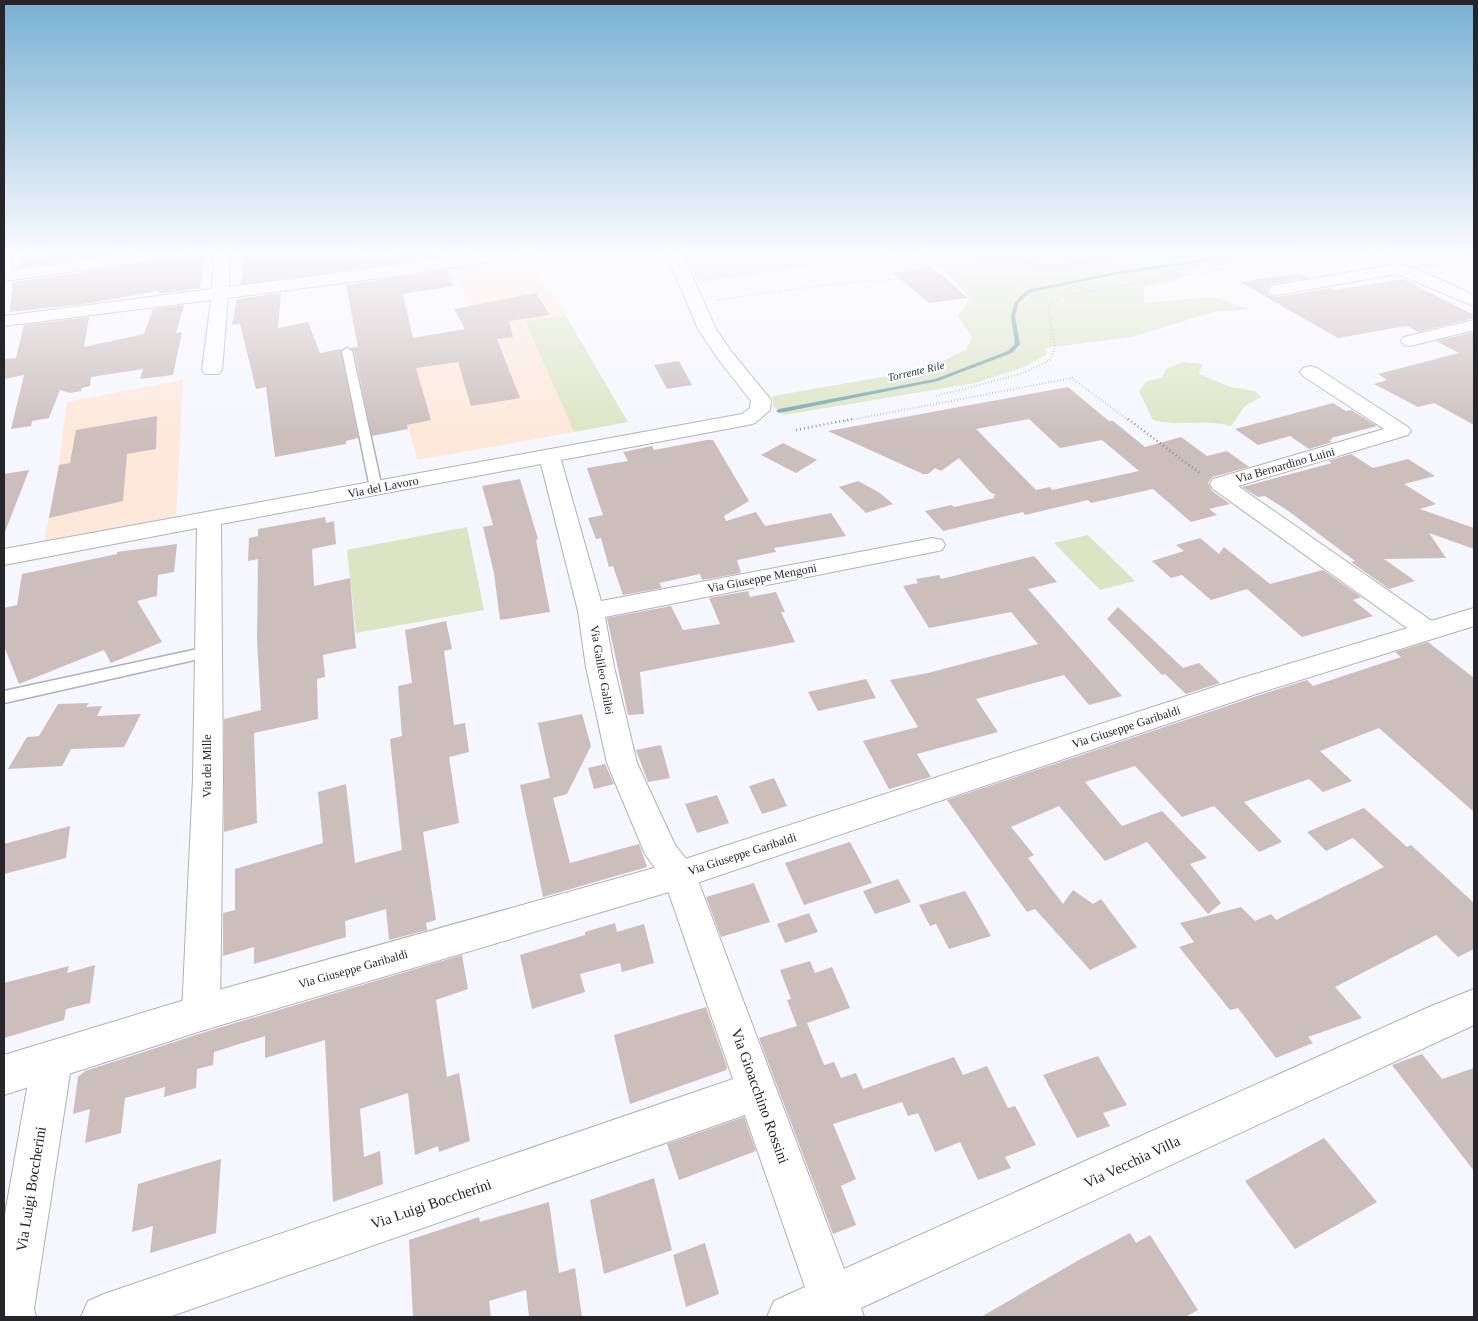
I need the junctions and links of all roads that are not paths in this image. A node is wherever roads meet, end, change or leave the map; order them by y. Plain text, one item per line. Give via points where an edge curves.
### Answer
1 (71, 313) edge
2 (218, 313) edge
3 (701, 313) edge
4 (4, 321) edge
5 (1474, 325) edge
6 (1410, 341) dead end
7 (347, 351) dead end
8 (212, 370) dead end
9 (1310, 372) dead end
10 (549, 455) junction
11 (376, 488) junction
12 (209, 520) junction
13 (933, 545) dead end
14 (4, 557) edge
15 (591, 611) junction
16 (1474, 617) edge
17 (1427, 630) junction
18 (207, 652) junction
19 (4, 696) edge
20 (679, 875) junction
21 (1474, 1008) edge
22 (201, 1012) junction
23 (52, 1060) junction
24 (4, 1075) edge
25 (758, 1090) junction
26 (836, 1308) edge
27 (13, 1317) edge
28 (104, 1317) edge
29 (790, 1317) edge

1 - 4 street
2 - 8 street
3 - 10 street, Via del Lavoro via 713,339 761,400 760,410 748,419
5 - 6 street
7 - 11 lane
9 - 17 street, Via Bernardino Luini via 1401,432 1221,484
10 - 11 street, Via del Lavoro
10 - 15 street, Via Galileo Galilei
11 - 12 street, Via del Lavoro
12 - 14 street, Via del Lavoro
12 - 18 street, Via dei Mille
13 - 15 street, Via Giuseppe Mengoni
15 - 20 street, Via Galileo Galilei via 622,763 662,854
16 - 17 street, Via Giuseppe Garibaldi
17 - 20 street, Via Giuseppe Garibaldi
18 - 19 lane
18 - 22 street, Via dei Mille via 208,779
20 - 22 street, Via Giuseppe Garibaldi
20 - 25 street, Via Gioacchino Rossini
21 - 26 street, Via Vecchia Villa via 1415,1032
22 - 23 street, Via Giuseppe Garibaldi
23 - 24 street, Via Giuseppe Garibaldi
23 - 27 street, Via Luigi Boccherini via 11,1309
25 - 26 street, Via Gioacchino Rossini
25 - 28 street, Via Luigi Boccherini
26 - 29 street, Via Vecchia Villa

